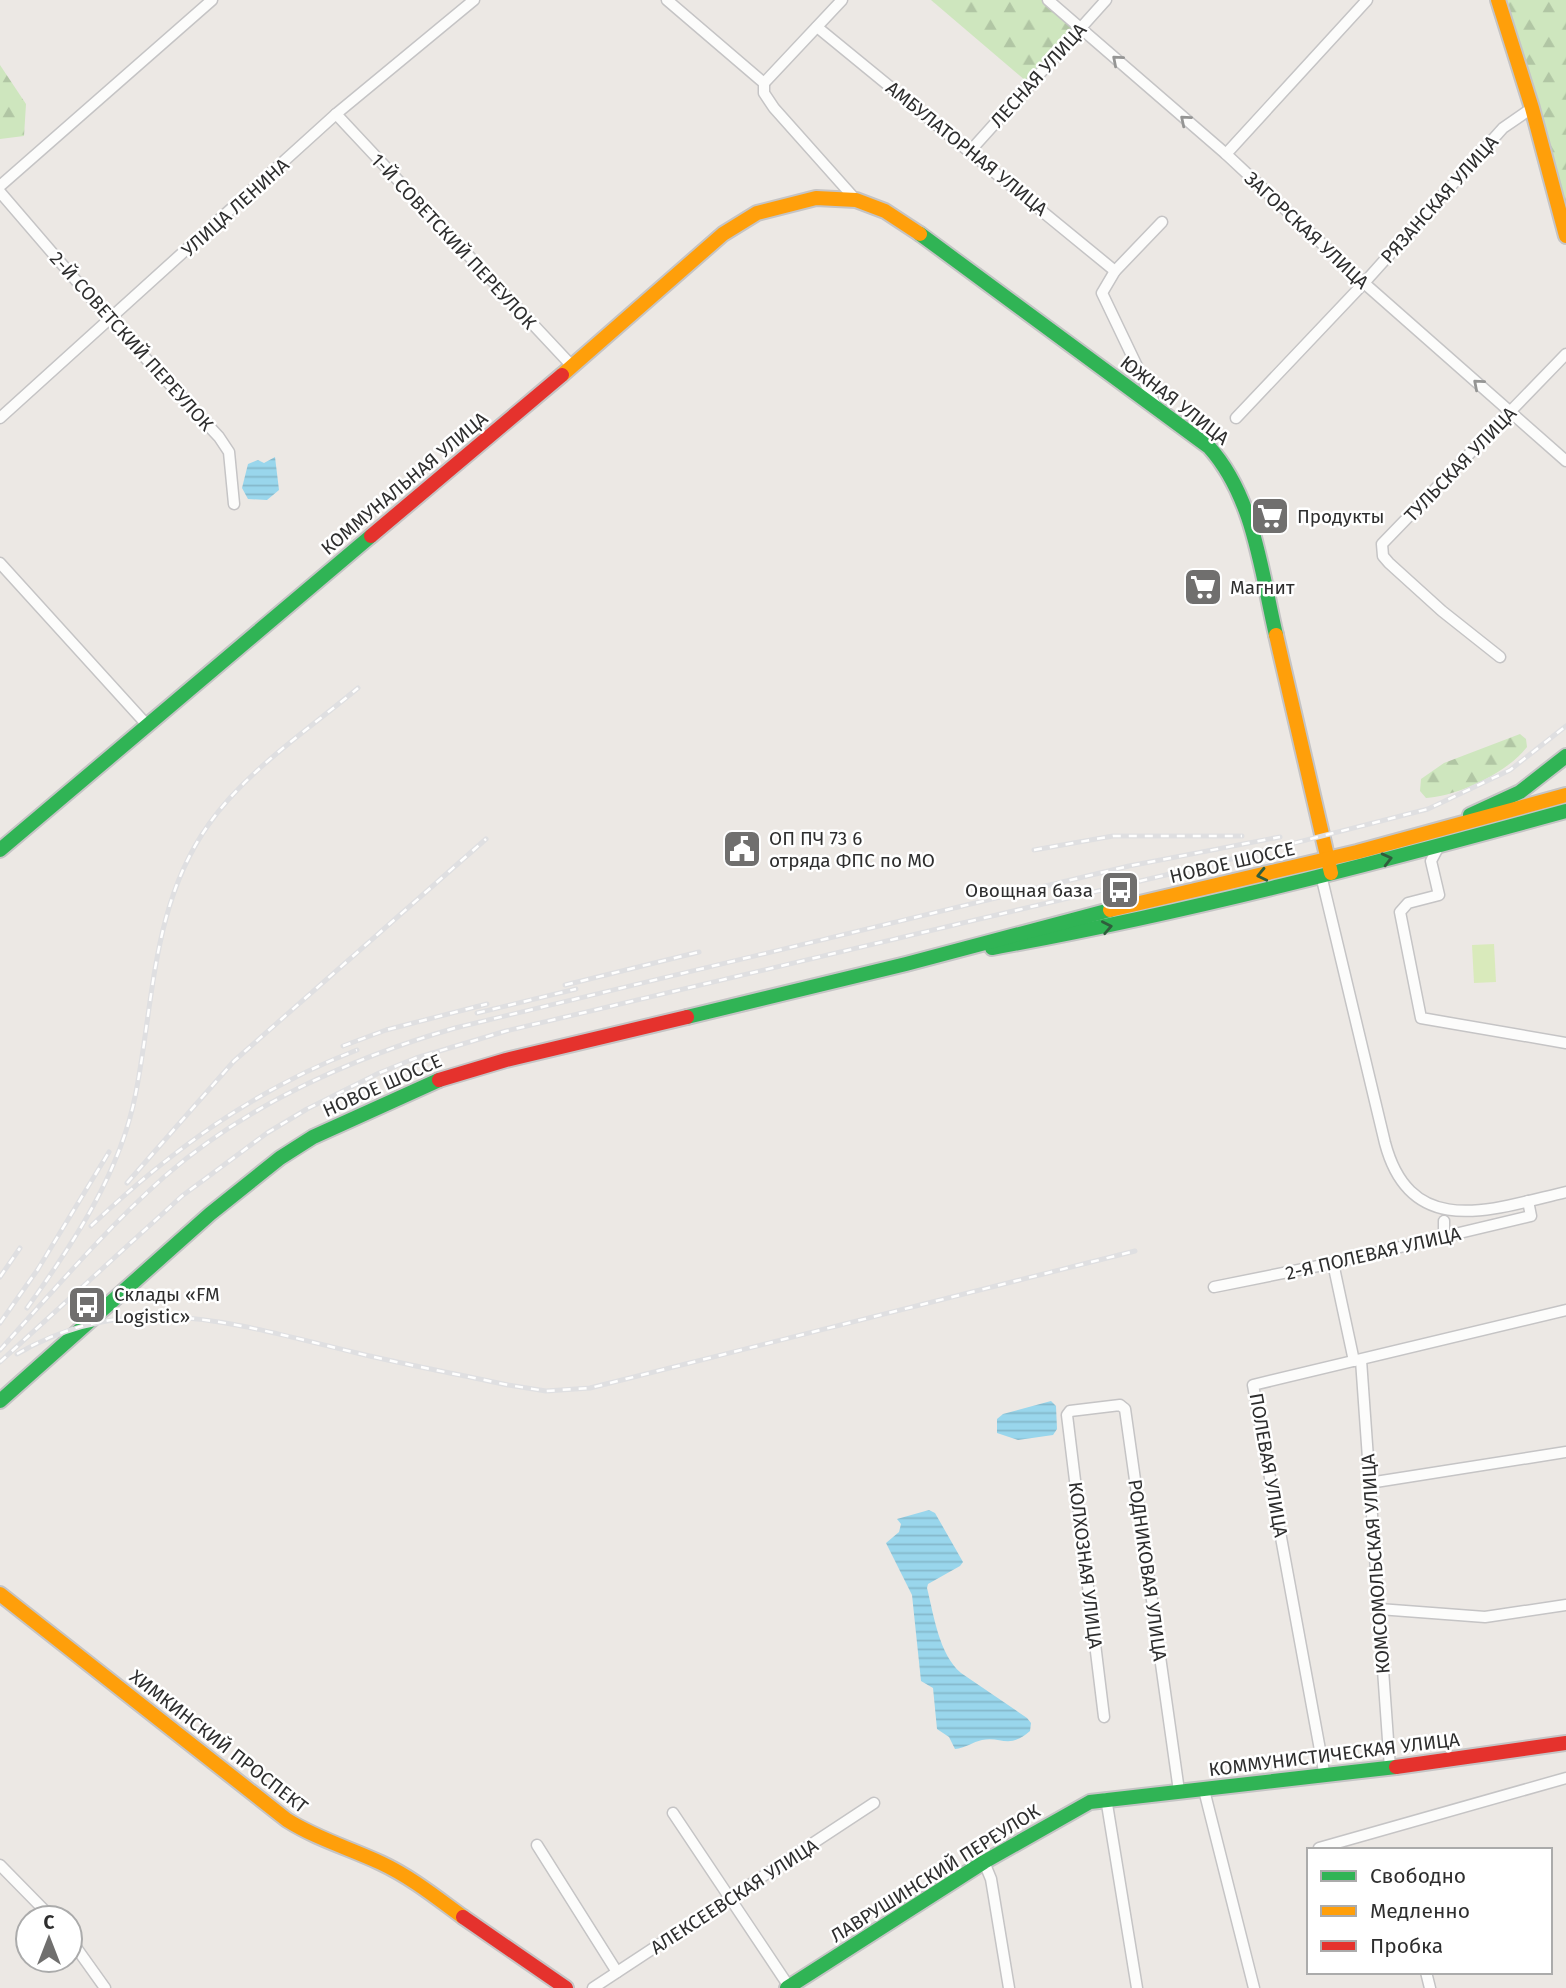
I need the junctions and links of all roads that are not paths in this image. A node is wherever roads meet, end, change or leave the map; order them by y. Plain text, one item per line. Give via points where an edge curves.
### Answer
1 (212, 0) edge
2 (474, 0) edge
3 (667, 0) edge
4 (842, 0) edge
5 (1048, 0) edge
6 (1106, 0) edge
7 (1367, 0) edge
8 (1498, 0) edge
9 (817, 27) junction
10 (1079, 28) junction
11 (764, 83) junction
12 (1532, 108) junction
13 (336, 114) junction
14 (971, 150) junction
15 (1226, 154) junction
16 (0, 186) edge
17 (0, 191) edge
18 (856, 200) junction
19 (1162, 222) dead end
20 (1566, 236) edge
21 (1115, 271) junction
22 (1364, 283) junction
23 (110, 320) junction
24 (1566, 354) edge
25 (572, 366) junction
26 (1156, 406) junction
27 (1511, 412) junction
28 (0, 418) edge
29 (1236, 418) dead end
30 (1566, 461) edge
31 (234, 504) dead end
32 (0, 563) edge
33 (1500, 657) dead end
34 (148, 726) junction
35 (1566, 756) edge
36 (1566, 795) edge
37 (1566, 811) edge
38 (16, 839) junction
39 (0, 840) edge
40 (1414, 845) junction
41 (1439, 846) junction
42 (0, 850) edge
43 (1431, 861) junction
44 (1327, 869) junction
45 (1566, 1043) edge
46 (1566, 1192) edge
47 (1528, 1201) junction
48 (1444, 1221) dead end
49 (1444, 1237) junction
50 (1333, 1263) junction
51 (1214, 1287) dead end
52 (1566, 1310) edge
53 (1357, 1361) junction
54 (0, 1401) edge
55 (1068, 1412) joint
56 (1566, 1452) edge
57 (1369, 1483) junction
58 (0, 1594) edge
59 (1566, 1605) edge
60 (1378, 1609) junction
61 (1104, 1717) dead end
62 (1566, 1743) edge
63 (1390, 1768) junction
64 (1325, 1777) junction
65 (1566, 1778) edge
66 (1203, 1790) junction
67 (1179, 1791) junction
68 (1107, 1798) junction
69 (874, 1803) dead end
70 (673, 1813) dead end
71 (537, 1844) dead end
72 (1319, 1848) edge
73 (984, 1862) junction
74 (0, 1865) edge
75 (730, 1900) junction
76 (38, 1904) edge
77 (84, 1959) edge
78 (617, 1972) junction
79 (105, 1988) edge
80 (566, 1988) edge
81 (593, 1988) edge
82 (789, 1988) edge
83 (1009, 1988) edge
84 (1137, 1988) edge
85 (1254, 1988) edge

1 - 16 street
2 - 13 street, УЛИЦА ЛЕНИНА
3 - 11 street
4 - 9 street
5 - 10 street, ЗАГОРСКАЯ УЛИЦА
6 - 10 street, ЛЕСНАЯ УЛИЦА
7 - 15 street
8 - 12 street
9 - 11 street
9 - 14 street, АМБУЛАТОРНАЯ УЛИЦА
10 - 14 street, ЛЕСНАЯ УЛИЦА
15 -> 10 street, ЗАГОРСКАЯ УЛИЦА
11 - 18 street via 764,93 774,108
12 - 20 street
12 - 22 street, РЯЗАНСКАЯ УЛИЦА via 1503,128
13 - 23 street, УЛИЦА ЛЕНИНА
13 - 25 street, 1-Й СОВЕТСКИЙ ПЕРЕУЛОК
14 - 21 street, АМБУЛАТОРНАЯ УЛИЦА
15 - 22 street, ЗАГОРСКАЯ УЛИЦА
17 - 23 street, 2-Й СОВЕТСКИЙ ПЕРЕУЛОК
18 - 25 street, КОММУНАЛЬНАЯ УЛИЦА via 816,198 757,213 723,234
18 - 26 street, ЮЖНАЯ УЛИЦА via 905,223
19 - 21 street
21 - 26 street via 1102,293 1105,303
27 -> 22 street, ЗАГОРСКАЯ УЛИЦА
22 - 29 street, РЯЗАНСКАЯ УЛИЦА
23 - 28 street, УЛИЦА ЛЕНИНА
23 - 31 street, 2-Й СОВЕТСКИЙ ПЕРЕУЛОК via 229,452
24 - 27 street, ТУЛЬСКАЯ УЛИЦА
25 - 34 street, КОММУНАЛЬНАЯ УЛИЦА
26 - 44 street, ЮЖНАЯ УЛИЦА via 1209,447 1237,484 1251,528
27 - 30 street, ЗАГОРСКАЯ УЛИЦА
27 - 33 street, ТУЛЬСКАЯ УЛИЦА via 1382,544 1389,564
32 - 34 street
34 - 38 street, КОММУНАЛЬНАЯ УЛИЦА
35 - 40 street via 1505,800
36 - 40 street, НОВОЕ ШОССЕ
37 - 41 street, НОВОЕ ШОССЕ
38 - 39 street
38 - 42 street, КОММУНАЛЬНАЯ УЛИЦА
40 - 41 street, НОВОЕ ШОССЕ
40 - 43 street
40 - 44 street, НОВОЕ ШОССЕ
41 - 43 street
43 - 45 street via 1439,895 1408,903 1401,912 1422,1018
44 - 47 street via 1385,1143 1401,1183 1420,1200 1446,1211 1472,1212
44 - 54 street, НОВОЕ ШОССЕ via 1037,927 906,964 456,1073 313,1137 250,1181
46 - 47 street
47 - 49 street, 2-Я ПОЛЕВАЯ УЛИЦА via 1531,1216
48 - 49 street
49 - 50 street, 2-Я ПОЛЕВАЯ УЛИЦА
50 - 51 street, 2-Я ПОЛЕВАЯ УЛИЦА
50 - 53 street, КОМСОМОЛЬСКАЯ УЛИЦА
52 - 53 street, ПОЛЕВАЯ УЛИЦА
53 - 57 street, КОМСОМОЛЬСКАЯ УЛИЦА
53 - 64 street, ПОЛЕВАЯ УЛИЦА via 1253,1385
55 - 61 street, КОЛХОЗНАЯ УЛИЦА
55 - 67 street, РОДНИКОВАЯ УЛИЦА via 1120,1405 1125,1409
56 - 57 street
57 - 60 street, КОМСОМОЛЬСКАЯ УЛИЦА
58 - 80 street, ХИМКИНСКИЙ ПРОСПЕКТ via 279,1815 312,1836 382,1863 418,1884
59 - 60 street via 1485,1617
60 - 63 street, КОМСОМОЛЬСКАЯ УЛИЦА
62 - 63 street, КОММУНИСТИЧЕСКАЯ УЛИЦА
63 - 64 street, КОММУНИСТИЧЕСКАЯ УЛИЦА
64 - 66 street, КОММУНИСТИЧЕСКАЯ УЛИЦА
65 - 72 street
66 - 67 street, КОММУНИСТИЧЕСКАЯ УЛИЦА
66 - 85 street
67 - 68 street, КОММУНИСТИЧЕСКАЯ УЛИЦА
68 - 73 street, ЛАВРУШИНСКИЙ ПЕРЕУЛОК via 1071,1811
68 - 84 street
69 - 75 street, АЛЕКСЕЕВСКАЯ УЛИЦА
70 - 75 street
71 - 78 street
73 - 82 street, ЛАВРУШИНСКИЙ ПЕРЕУЛОК
73 - 83 street via 991,1879
74 - 76 street
75 - 78 street, АЛЕКСЕЕВСКАЯ УЛИЦА
75 - 82 street
77 - 79 street
78 - 81 street, АЛЕКСЕЕВСКАЯ УЛИЦА

